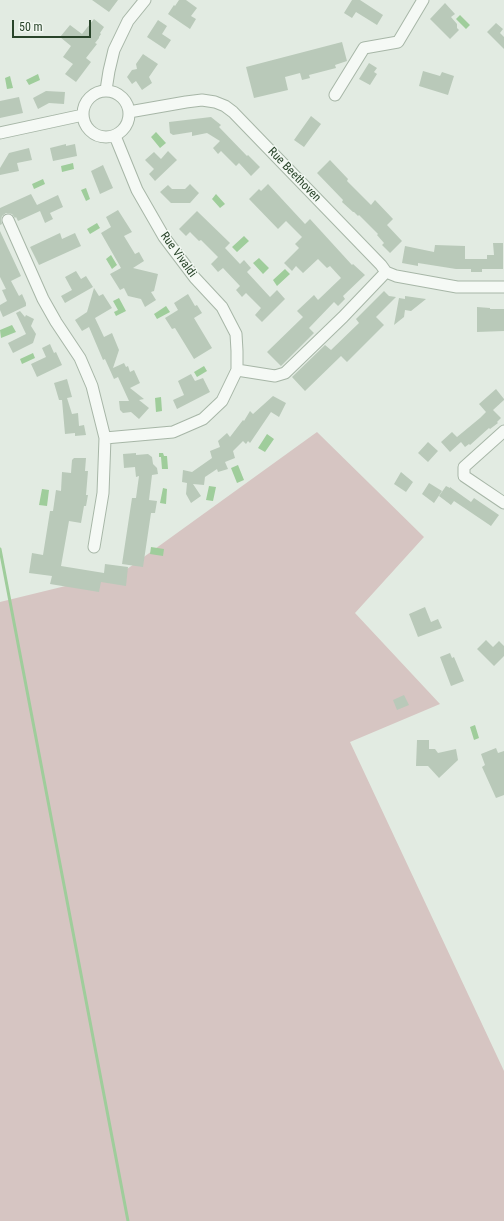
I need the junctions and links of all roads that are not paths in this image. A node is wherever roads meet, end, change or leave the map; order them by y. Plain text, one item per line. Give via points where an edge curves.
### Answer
1 (145, 0) edge
2 (423, 0) edge
3 (106, 90) junction
4 (335, 95) dead end
5 (129, 112) junction
6 (83, 115) junction
7 (0, 132) edge
8 (115, 136) junction
9 (8, 220) dead end
10 (386, 272) junction
11 (504, 287) edge
12 (237, 370) junction
13 (504, 431) edge
14 (105, 438) junction
15 (504, 503) edge
16 (94, 547) dead end

1 - 3 street via 128,21 117,44
2 - 4 street via 398,42 364,48
3 - 5 street via 120,95 125,100
3 - 6 street via 93,95 87,101
5 - 8 street via 127,126
5 - 10 street, Rue Beethoven via 202,100 225,106
6 - 7 street
6 - 8 street via 89,130 95,134 102,137
8 - 12 street, Rue Vivaldi via 137,190 164,236 195,278 222,307 236,334
9 - 14 street via 43,299 80,358 92,386
10 - 11 street via 457,286
10 - 12 street via 285,373 275,376
12 - 14 street, Rue Vivaldi via 222,401 203,419 172,432
13 - 15 street via 464,467 464,476
14 - 16 street via 103,492

